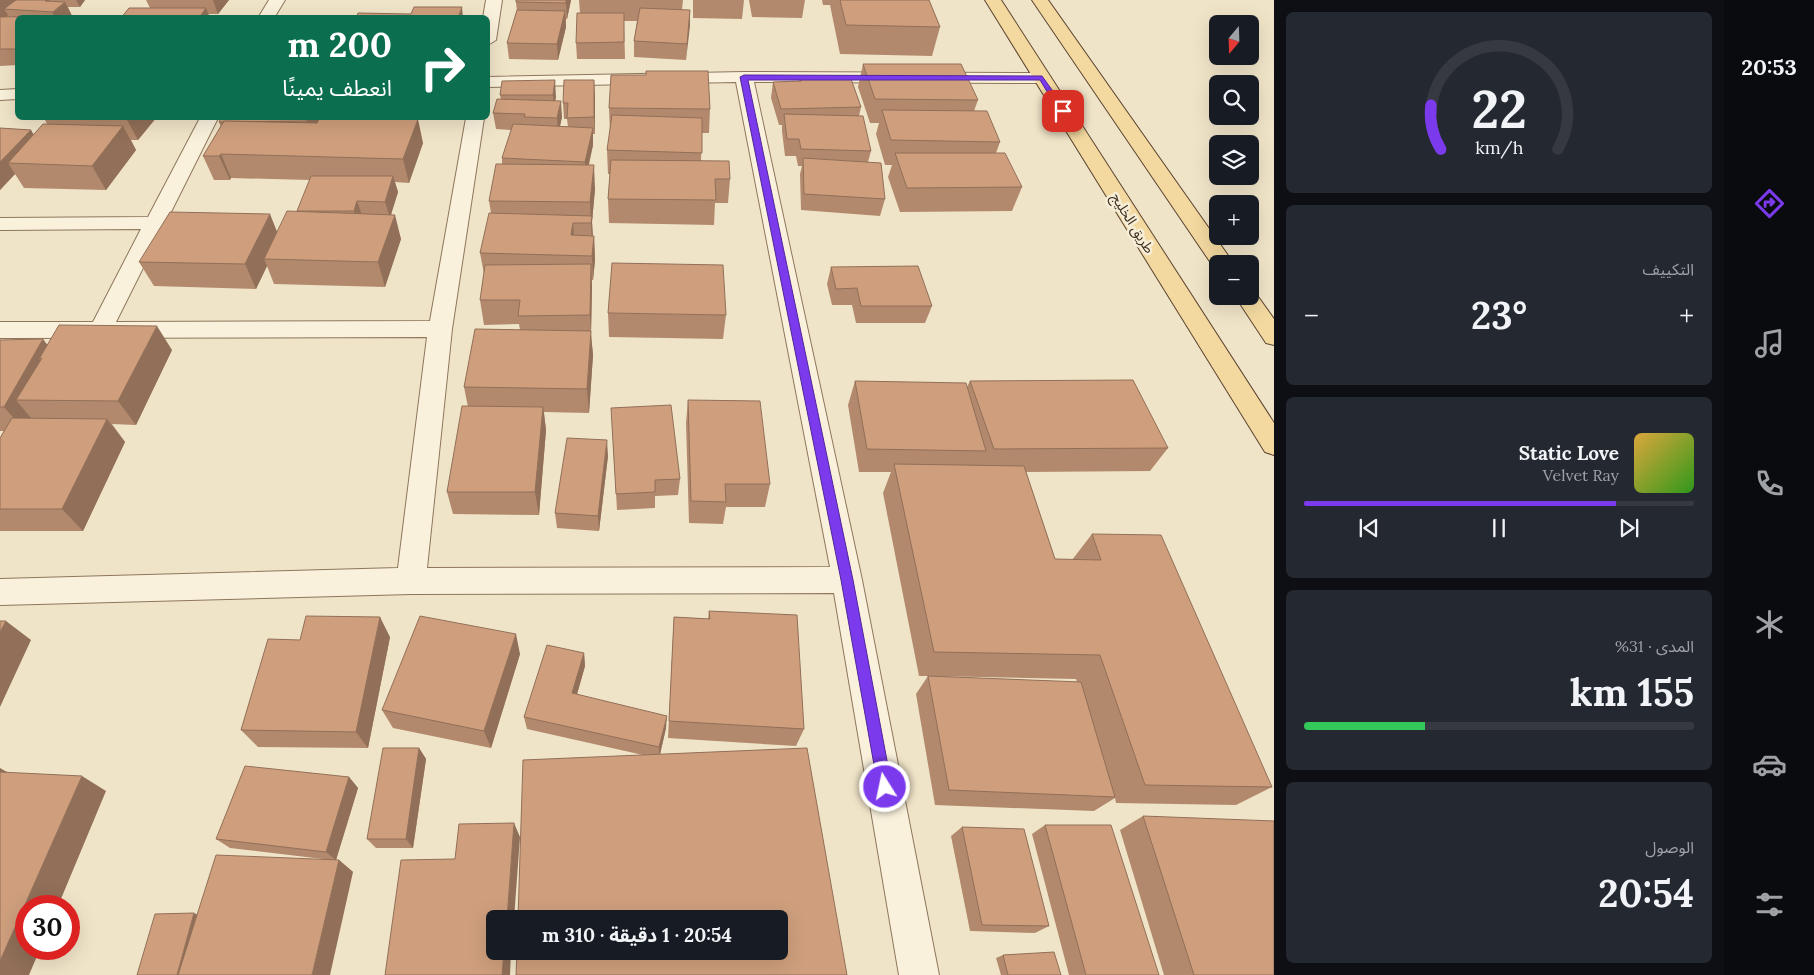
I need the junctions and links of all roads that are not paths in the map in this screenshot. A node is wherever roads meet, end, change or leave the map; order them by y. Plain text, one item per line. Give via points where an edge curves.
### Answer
1 (277, 0) edge
2 (494, 0) edge
3 (993, 0) edge
4 (1040, 0) edge
5 (268, 15) edge
6 (490, 27) edge
7 (744, 77) junction
8 (1042, 78) junction
9 (490, 82) edge
10 (15, 94) edge
11 (0, 95) edge
12 (207, 120) edge
13 (475, 120) edge
14 (155, 223) junction
15 (0, 224) edge
16 (1217, 255) edge
17 (1252, 305) edge
18 (440, 329) junction
19 (0, 330) edge
20 (100, 330) junction
21 (1274, 337) edge
22 (1274, 445) edge
23 (847, 580) junction
24 (411, 581) junction
25 (0, 592) edge
26 (919, 975) edge

1 - 5 street
2 - 6 street
3 - 8 main road, طريق الخليج
4 - 16 main road
7 - 8 street
7 - 9 street
7 - 23 street
8 - 22 main road, طريق الخليج
10 - 11 street
12 - 14 street
13 - 18 street
14 - 15 street
14 - 20 street
17 - 21 main road
18 - 20 street
18 - 24 street
19 - 20 street
23 - 24 street
23 - 26 street
24 - 25 street

